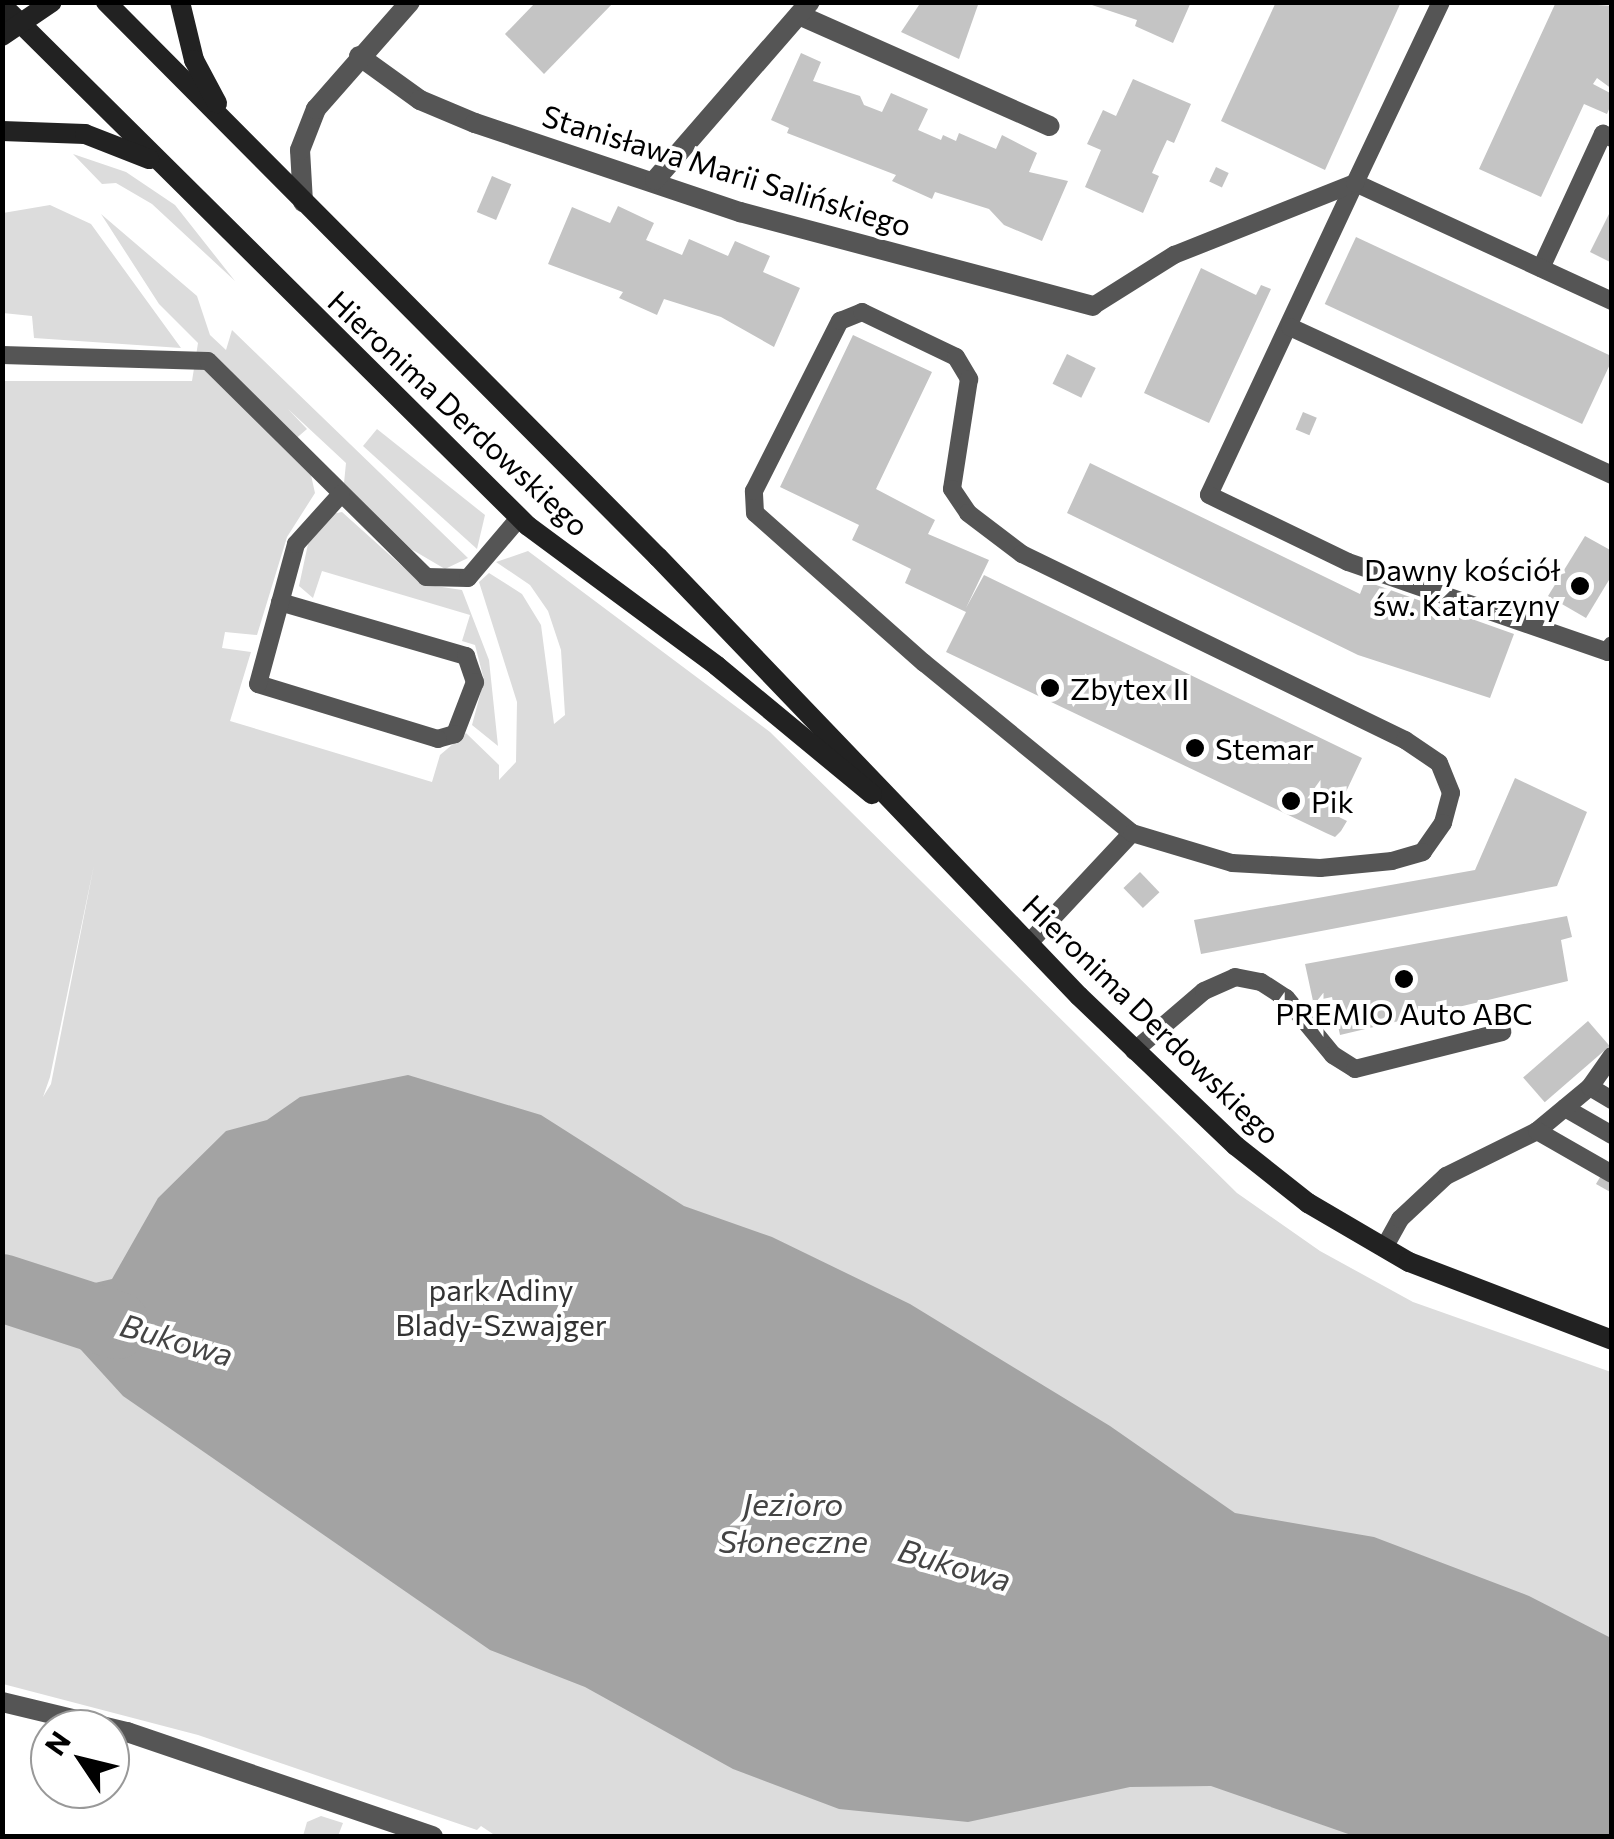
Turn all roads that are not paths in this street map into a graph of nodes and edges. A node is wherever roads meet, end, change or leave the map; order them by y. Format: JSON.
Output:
{"nodes":[{"id":1,"x":52,"y":2,"type":"edge"},
{"id":2,"x":106,"y":2,"type":"edge"},
{"id":3,"x":180,"y":2,"type":"edge"},
{"id":4,"x":410,"y":2,"type":"edge"},
{"id":5,"x":1441,"y":2,"type":"edge"},
{"id":6,"x":2,"y":5,"type":"edge"},
{"id":7,"x":805,"y":9,"type":"edge"},
{"id":8,"x":22,"y":24,"type":"junction"},
{"id":9,"x":2,"y":36,"type":"edge"},
{"id":10,"x":359,"y":56,"type":"junction"},
{"id":11,"x":1049,"y":126,"type":"dead end"},
{"id":12,"x":2,"y":130,"type":"edge"},
{"id":13,"x":240,"y":138,"type":"junction"},
{"id":14,"x":1612,"y":138,"type":"edge"},
{"id":15,"x":168,"y":171,"type":"junction"},
{"id":16,"x":656,"y":180,"type":"junction"},
{"id":17,"x":1356,"y":183,"type":"junction"},
{"id":18,"x":303,"y":202,"type":"junction"},
{"id":19,"x":1541,"y":268,"type":"junction"},
{"id":20,"x":1612,"y":300,"type":"edge"},
{"id":21,"x":1093,"y":306,"type":"joint"},
{"id":22,"x":1290,"y":327,"type":"junction"},
{"id":23,"x":2,"y":354,"type":"edge"},
{"id":24,"x":1612,"y":475,"type":"edge"},
{"id":25,"x":341,"y":494,"type":"junction"},
{"id":26,"x":519,"y":518,"type":"junction"},
{"id":27,"x":280,"y":602,"type":"junction"},
{"id":28,"x":1612,"y":645,"type":"edge"},
{"id":29,"x":1132,"y":833,"type":"junction"},
{"id":30,"x":976,"y":890,"type":"junction"},
{"id":31,"x":1028,"y":944,"type":"junction"},
{"id":32,"x":1502,"y":1032,"type":"dead end"},
{"id":33,"x":1134,"y":1050,"type":"junction"},
{"id":34,"x":1612,"y":1056,"type":"edge"},
{"id":35,"x":1590,"y":1087,"type":"junction"},
{"id":36,"x":1612,"y":1100,"type":"edge"},
{"id":37,"x":1565,"y":1108,"type":"junction"},
{"id":38,"x":1537,"y":1132,"type":"junction"},
{"id":39,"x":1612,"y":1136,"type":"edge"},
{"id":40,"x":1612,"y":1174,"type":"edge"},
{"id":41,"x":1384,"y":1248,"type":"junction"},
{"id":42,"x":1612,"y":1340,"type":"edge"},
{"id":43,"x":2,"y":1702,"type":"edge"},
{"id":44,"x":432,"y":1836,"type":"edge"}],
"edges":[{"from":1,"to":8,"type":"main road"},
{"from":2,"to":13,"type":"main road","name":"Hieronima Derdowskiego"},
{"from":3,"to":13,"type":"main road"},
{"from":4,"to":10,"type":"street"},
{"from":5,"to":17,"type":"lane"},
{"from":6,"to":8,"type":"main road","name":"Hieronima Derdowskiego"},
{"from":7,"to":11,"type":"street"},
{"from":7,"to":16,"type":"street"},
{"from":8,"to":9,"type":"main road"},
{"from":8,"to":15,"type":"main road","name":"Hieronima Derdowskiego"},
{"from":10,"to":16,"type":"street","name":"Stanisława Marii Salińskiego"},
{"from":10,"to":18,"type":"street"},
{"from":12,"to":15,"type":"main road"},
{"from":13,"to":18,"type":"main road","name":"Hieronima Derdowskiego"},
{"from":14,"to":19,"type":"lane"},
{"from":15,"to":26,"type":"main road","name":"Hieronima Derdowskiego"},
{"from":16,"to":21,"type":"street","name":"Stanisława Marii Salińskiego"},
{"from":17,"to":19,"type":"lane"},
{"from":17,"to":21,"type":"lane"},
{"from":17,"to":22,"type":"lane"},
{"from":18,"to":30,"type":"main road","name":"Hieronima Derdowskiego"},
{"from":19,"to":20,"type":"lane"},
{"from":22,"to":24,"type":"lane"},
{"from":22,"to":28,"type":"lane"},
{"from":23,"to":25,"type":"lane"},
{"from":25,"to":26,"type":"lane"},
{"from":25,"to":27,"type":"lane"},
{"from":26,"to":30,"type":"main road","name":"Hieronima Derdowskiego"},
{"from":27,"to":27,"type":"lane"},
{"from":29,"to":29,"type":"lane"},
{"from":29,"to":31,"type":"lane"},
{"from":30,"to":31,"type":"main road","name":"Hieronima Derdowskiego"},
{"from":31,"to":33,"type":"main road","name":"Hieronima Derdowskiego"},
{"from":32,"to":33,"type":"lane"},
{"from":33,"to":41,"type":"main road","name":"Hieronima Derdowskiego"},
{"from":34,"to":35,"type":"lane"},
{"from":35,"to":36,"type":"lane"},
{"from":35,"to":37,"type":"lane"},
{"from":37,"to":38,"type":"lane"},
{"from":37,"to":39,"type":"lane"},
{"from":38,"to":40,"type":"lane"},
{"from":38,"to":41,"type":"lane"},
{"from":41,"to":42,"type":"main road","name":"Hieronima Derdowskiego"},
{"from":43,"to":44,"type":"street"}]}
